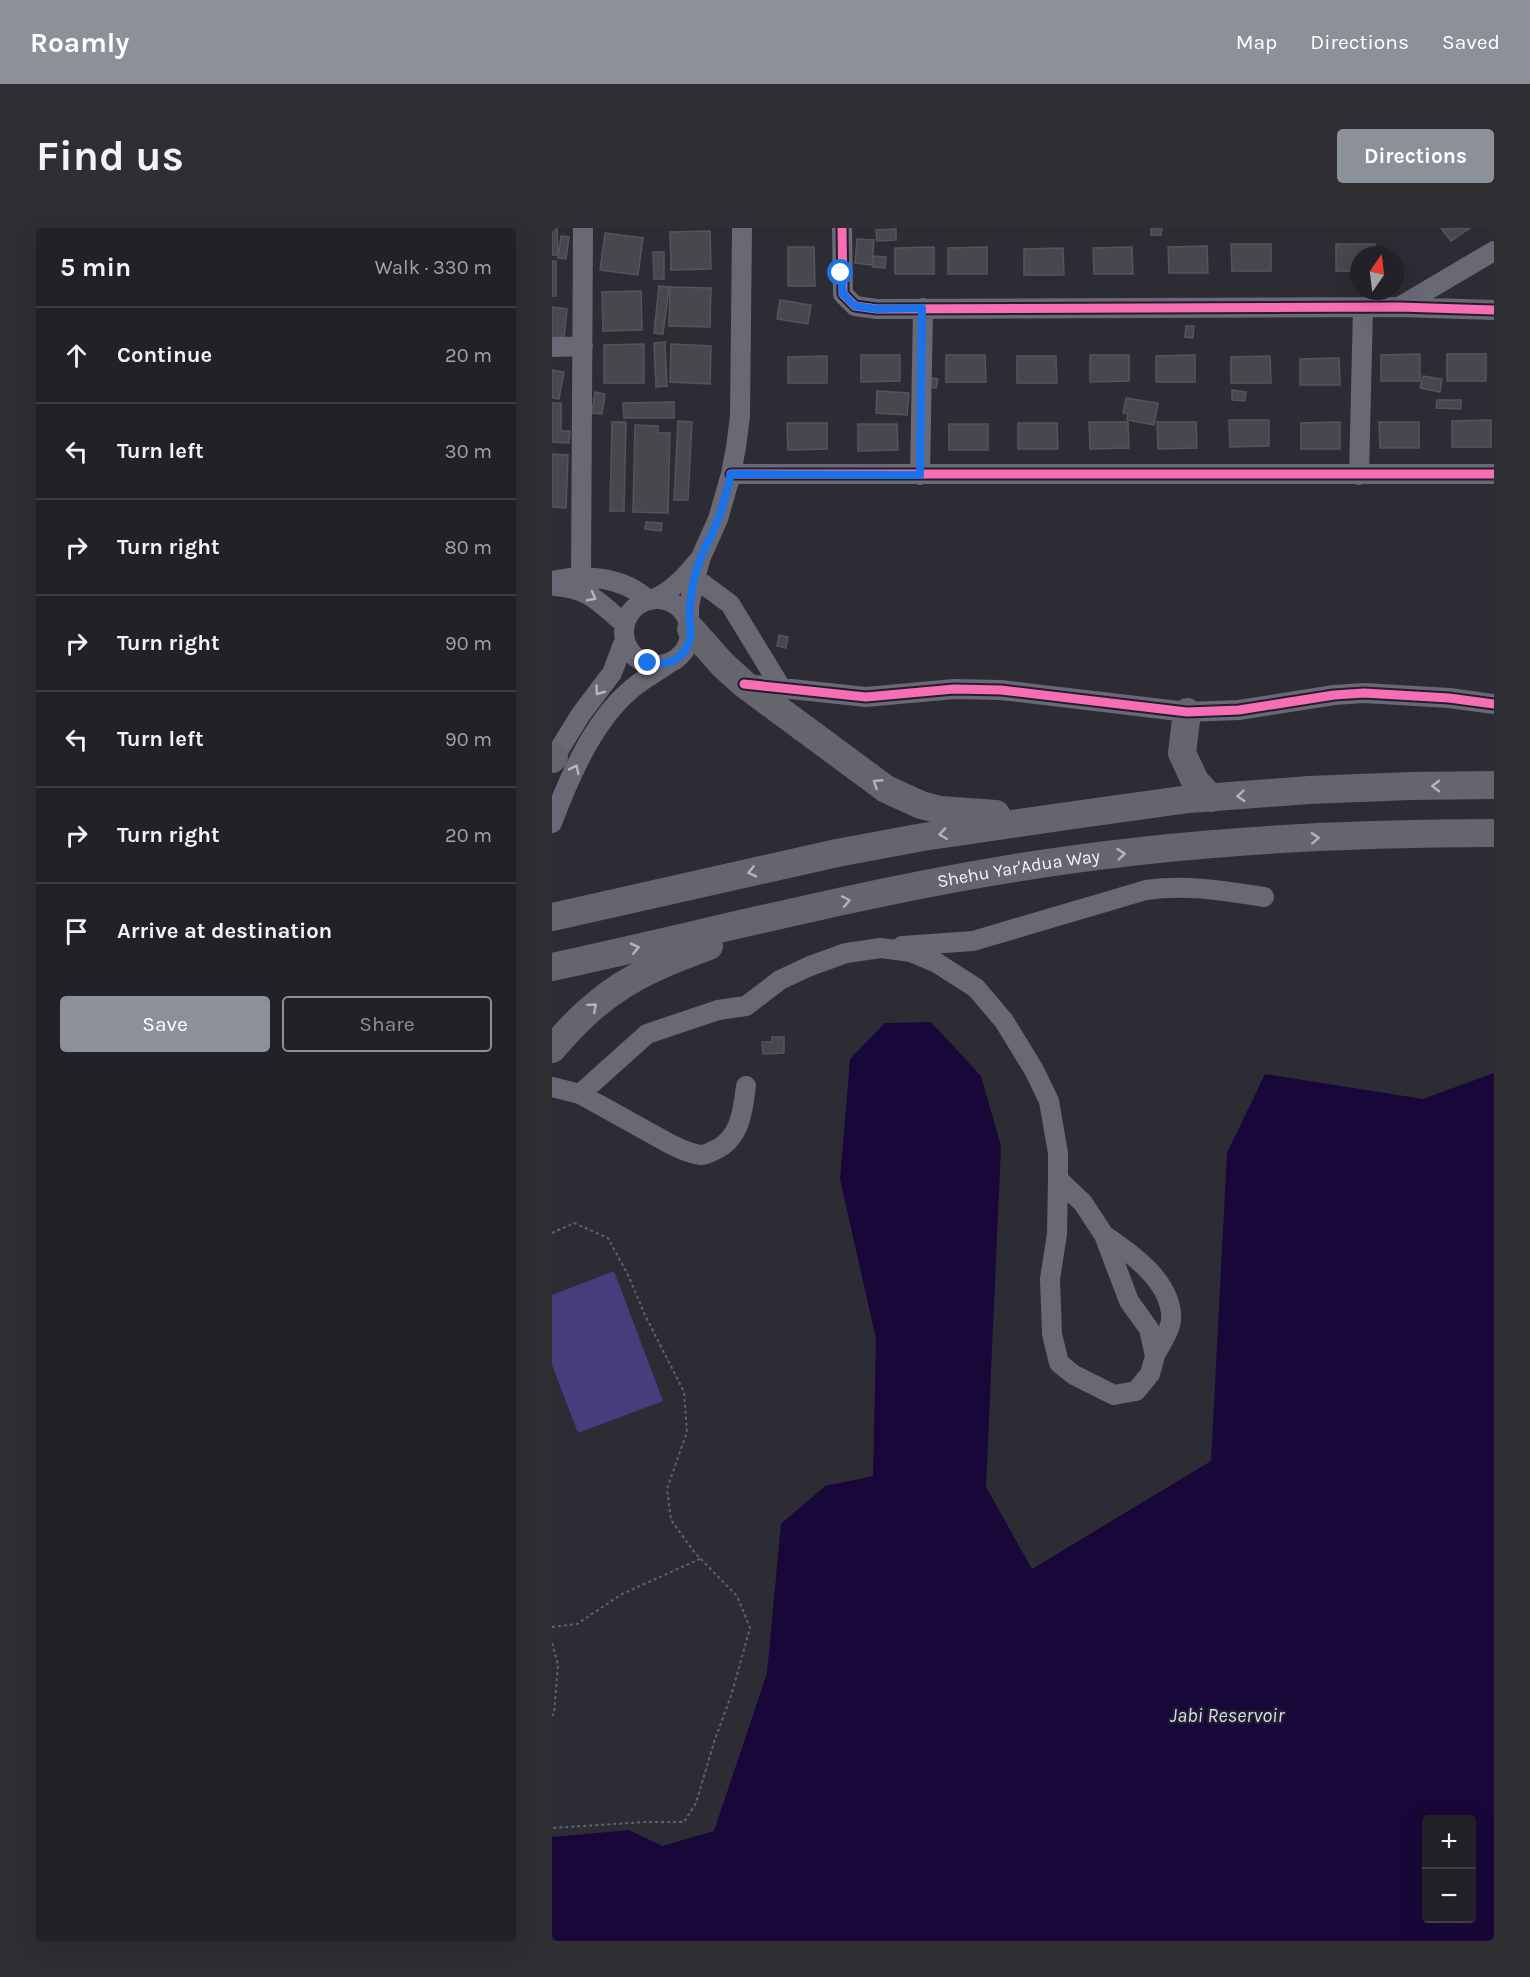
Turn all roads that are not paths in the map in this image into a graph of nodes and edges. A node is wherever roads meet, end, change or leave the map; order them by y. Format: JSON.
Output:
{"nodes":[{"id":1,"x":583,"y":228,"type":"edge"},
{"id":2,"x":742,"y":228,"type":"edge"},
{"id":3,"x":842,"y":228,"type":"edge"},
{"id":4,"x":1494,"y":251,"type":"edge"},
{"id":5,"x":1399,"y":307,"type":"junction"},
{"id":6,"x":922,"y":308,"type":"junction"},
{"id":7,"x":1363,"y":308,"type":"junction"},
{"id":8,"x":1494,"y":310,"type":"edge"},
{"id":9,"x":583,"y":346,"type":"junction"},
{"id":10,"x":552,"y":347,"type":"edge"},
{"id":11,"x":731,"y":474,"type":"junction"},
{"id":12,"x":1494,"y":474,"type":"edge"},
{"id":13,"x":920,"y":475,"type":"junction"},
{"id":14,"x":1359,"y":475,"type":"junction"},
{"id":15,"x":701,"y":557,"type":"junction"},
{"id":16,"x":581,"y":578,"type":"junction"},
{"id":17,"x":695,"y":578,"type":"junction"},
{"id":18,"x":552,"y":584,"type":"edge"},
{"id":19,"x":650,"y":600,"type":"junction"},
{"id":20,"x":690,"y":626,"type":"junction"},
{"id":21,"x":625,"y":632,"type":"junction"},
{"id":22,"x":669,"y":663,"type":"junction"},
{"id":23,"x":744,"y":684,"type":"junction"},
{"id":24,"x":780,"y":686,"type":"junction"},
{"id":25,"x":1494,"y":704,"type":"edge"},
{"id":26,"x":1187,"y":712,"type":"junction"},
{"id":27,"x":553,"y":759,"type":"edge"},
{"id":28,"x":1494,"y":786,"type":"edge"},
{"id":29,"x":1211,"y":798,"type":"junction"},
{"id":30,"x":1097,"y":812,"type":"junction"},
{"id":31,"x":552,"y":823,"type":"edge"},
{"id":32,"x":1494,"y":833,"type":"edge"},
{"id":33,"x":1264,"y":897,"type":"dead end"},
{"id":34,"x":808,"y":908,"type":"junction"},
{"id":35,"x":552,"y":917,"type":"edge"},
{"id":36,"x":881,"y":948,"type":"junction"},
{"id":37,"x":565,"y":964,"type":"edge"},
{"id":38,"x":552,"y":1049,"type":"edge"},
{"id":39,"x":746,"y":1086,"type":"dead end"},
{"id":40,"x":552,"y":1087,"type":"edge"},
{"id":41,"x":580,"y":1094,"type":"junction"},
{"id":42,"x":1058,"y":1179,"type":"junction"},
{"id":43,"x":1104,"y":1235,"type":"junction"},
{"id":44,"x":1155,"y":1355,"type":"junction"}],
"edges":[{"from":1,"to":9,"type":"street"},
{"from":2,"to":11,"type":"street"},
{"from":3,"to":6,"type":"street"},
{"from":4,"to":5,"type":"street"},
{"from":5,"to":7,"type":"street"},
{"from":5,"to":8,"type":"street"},
{"from":6,"to":7,"type":"street"},
{"from":6,"to":13,"type":"street"},
{"from":7,"to":14,"type":"street"},
{"from":9,"to":10,"type":"street"},
{"from":9,"to":16,"type":"street"},
{"from":11,"to":13,"type":"street"},
{"from":11,"to":15,"type":"street"},
{"from":12,"to":14,"type":"street"},
{"from":13,"to":14,"type":"street"},
{"from":15,"to":17,"type":"street"},
{"from":15,"to":19,"type":"street"},
{"from":16,"to":18,"type":"street"},
{"from":16,"to":19,"type":"street"},
{"from":17,"to":20,"type":"street"},
{"from":17,"to":24,"type":"street"},
{"from":18,"to":21,"type":"street","one_way":true},
{"from":19,"to":20,"type":"street"},
{"from":19,"to":21,"type":"street"},
{"from":20,"to":22,"type":"street"},
{"from":20,"to":23,"type":"highway"},
{"from":21,"to":22,"type":"street"},
{"from":21,"to":27,"type":"street","one_way":true},
{"from":31,"to":22,"type":"street","one_way":true},
{"from":23,"to":24,"type":"street"},
{"from":30,"to":23,"type":"highway","one_way":true},
{"from":24,"to":26,"type":"street"},
{"from":25,"to":26,"type":"street"},
{"from":26,"to":29,"type":"highway"},
{"from":28,"to":29,"type":"highway","one_way":true},
{"from":29,"to":30,"type":"highway"},
{"from":30,"to":35,"type":"highway","one_way":true},
{"from":34,"to":32,"type":"highway","name":"Shehu Yar'Adua Way","one_way":true},
{"from":33,"to":36,"type":"street"},
{"from":37,"to":34,"type":"highway","name":"Shehu Yar'Adua Way","one_way":true},
{"from":38,"to":34,"type":"highway","one_way":true},
{"from":36,"to":41,"type":"street"},
{"from":36,"to":42,"type":"street"},
{"from":39,"to":41,"type":"street"},
{"from":40,"to":41,"type":"street"},
{"from":42,"to":43,"type":"street"},
{"from":42,"to":44,"type":"street"},
{"from":43,"to":44,"type":"street"},
{"from":43,"to":44,"type":"street"}]}
